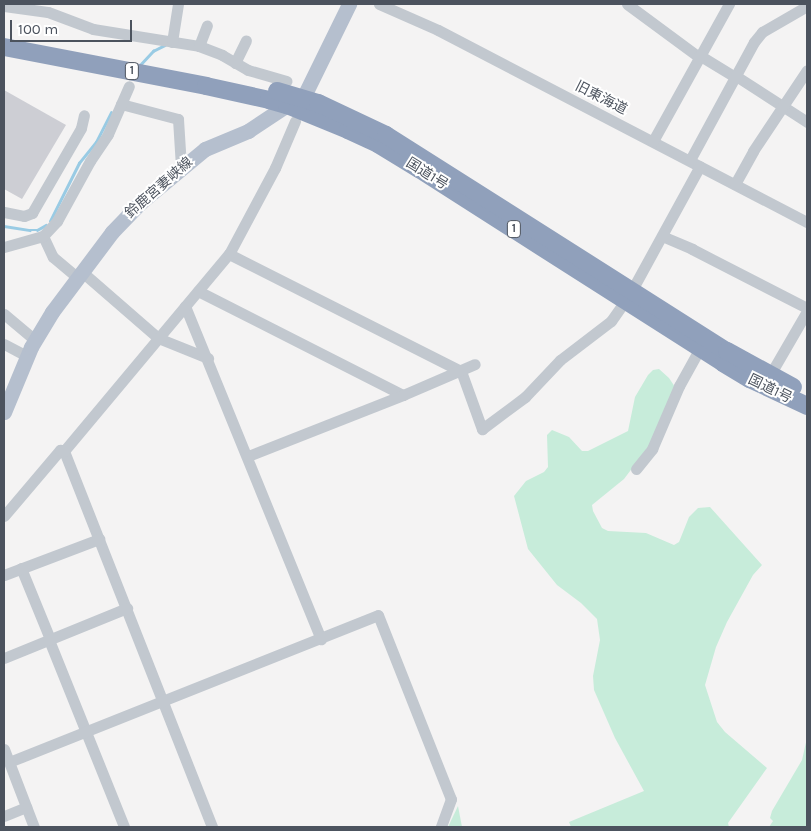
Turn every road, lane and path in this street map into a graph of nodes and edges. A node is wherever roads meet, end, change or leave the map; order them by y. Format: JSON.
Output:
{"nodes":[{"id":1,"x":178,"y":4,"type":"edge"},
{"id":2,"x":349,"y":4,"type":"edge"},
{"id":3,"x":379,"y":4,"type":"edge"},
{"id":4,"x":627,"y":4,"type":"edge"},
{"id":5,"x":729,"y":4,"type":"edge"},
{"id":6,"x":4,"y":6,"type":"edge"},
{"id":7,"x":805,"y":10,"type":"edge"},
{"id":8,"x":207,"y":25,"type":"dead end"},
{"id":9,"x":4,"y":36,"type":"edge"},
{"id":10,"x":246,"y":40,"type":"dead end"},
{"id":11,"x":172,"y":42,"type":"junction"},
{"id":12,"x":199,"y":46,"type":"junction"},
{"id":13,"x":4,"y":47,"type":"edge"},
{"id":14,"x":60,"y":52,"type":"junction"},
{"id":15,"x":699,"y":56,"type":"junction"},
{"id":16,"x":235,"y":63,"type":"junction"},
{"id":17,"x":807,"y":70,"type":"edge"},
{"id":18,"x":735,"y":76,"type":"junction"},
{"id":19,"x":286,"y":82,"type":"dead end"},
{"id":20,"x":129,"y":86,"type":"dead end"},
{"id":21,"x":295,"y":101,"type":"junction"},
{"id":22,"x":121,"y":104,"type":"junction"},
{"id":23,"x":783,"y":106,"type":"junction"},
{"id":24,"x":84,"y":115,"type":"dead end"},
{"id":25,"x":295,"y":121,"type":"dead end"},
{"id":26,"x":807,"y":122,"type":"edge"},
{"id":27,"x":654,"y":141,"type":"junction"},
{"id":28,"x":695,"y":163,"type":"junction"},
{"id":29,"x":181,"y":168,"type":"junction"},
{"id":30,"x":735,"y":184,"type":"junction"},
{"id":31,"x":4,"y":212,"type":"edge"},
{"id":32,"x":807,"y":222,"type":"edge"},
{"id":33,"x":42,"y":236,"type":"junction"},
{"id":34,"x":662,"y":236,"type":"junction"},
{"id":35,"x":4,"y":247,"type":"edge"},
{"id":36,"x":229,"y":254,"type":"junction"},
{"id":37,"x":79,"y":274,"type":"junction"},
{"id":38,"x":198,"y":291,"type":"junction"},
{"id":39,"x":627,"y":298,"type":"junction"},
{"id":40,"x":186,"y":306,"type":"junction"},
{"id":41,"x":807,"y":309,"type":"edge"},
{"id":42,"x":4,"y":314,"type":"edge"},
{"id":43,"x":158,"y":338,"type":"junction"},
{"id":44,"x":35,"y":340,"type":"junction"},
{"id":45,"x":4,"y":344,"type":"edge"},
{"id":46,"x":698,"y":353,"type":"junction"},
{"id":47,"x":28,"y":356,"type":"junction"},
{"id":48,"x":208,"y":358,"type":"junction"},
{"id":49,"x":475,"y":364,"type":"dead end"},
{"id":50,"x":774,"y":368,"type":"dead end"},
{"id":51,"x":461,"y":372,"type":"junction"},
{"id":52,"x":738,"y":372,"type":"junction"},
{"id":53,"x":807,"y":393,"type":"edge"},
{"id":54,"x":403,"y":395,"type":"junction"},
{"id":55,"x":807,"y":406,"type":"edge"},
{"id":56,"x":4,"y":412,"type":"edge"},
{"id":57,"x":64,"y":451,"type":"junction"},
{"id":58,"x":248,"y":456,"type":"junction"},
{"id":59,"x":636,"y":469,"type":"dead end"},
{"id":60,"x":4,"y":516,"type":"edge"},
{"id":61,"x":99,"y":539,"type":"junction"},
{"id":62,"x":21,"y":568,"type":"junction"},
{"id":63,"x":4,"y":575,"type":"edge"},
{"id":64,"x":126,"y":608,"type":"junction"},
{"id":65,"x":321,"y":639,"type":"junction"},
{"id":66,"x":50,"y":640,"type":"junction"},
{"id":67,"x":4,"y":658,"type":"edge"},
{"id":68,"x":163,"y":701,"type":"junction"},
{"id":69,"x":86,"y":731,"type":"junction"},
{"id":70,"x":4,"y":749,"type":"edge"},
{"id":71,"x":9,"y":762,"type":"junction"},
{"id":72,"x":26,"y":807,"type":"junction"},
{"id":73,"x":4,"y":816,"type":"edge"},
{"id":74,"x":34,"y":827,"type":"edge"},
{"id":75,"x":124,"y":827,"type":"edge"},
{"id":76,"x":212,"y":827,"type":"edge"},
{"id":77,"x":441,"y":827,"type":"edge"}],
"edges":[{"from":1,"to":11,"type":"street"},
{"from":2,"to":21,"type":"main road"},
{"from":3,"to":27,"type":"street","name":"旧東海道"},
{"from":4,"to":15,"type":"street"},
{"from":5,"to":15,"type":"street"},
{"from":6,"to":11,"type":"street"},
{"from":7,"to":18,"type":"street"},
{"from":8,"to":12,"type":"street"},
{"from":9,"to":14,"type":"highway","name":"国道1号","number":"1"},
{"from":10,"to":16,"type":"street"},
{"from":11,"to":12,"type":"street"},
{"from":12,"to":16,"type":"street"},
{"from":13,"to":14,"type":"highway","name":"国道1号","number":"1"},
{"from":14,"to":21,"type":"highway","name":"国道1号","number":"1"},
{"from":15,"to":18,"type":"street"},
{"from":15,"to":27,"type":"street"},
{"from":16,"to":19,"type":"street"},
{"from":17,"to":23,"type":"street"},
{"from":18,"to":23,"type":"street"},
{"from":18,"to":28,"type":"street"},
{"from":20,"to":22,"type":"street"},
{"from":21,"to":29,"type":"main road","name":"鈴鹿宮妻峡線"},
{"from":21,"to":39,"type":"highway","name":"国道1号","number":"1"},
{"from":22,"to":29,"type":"street"},
{"from":22,"to":33,"type":"street"},
{"from":23,"to":26,"type":"street"},
{"from":23,"to":30,"type":"street"},
{"from":24,"to":31,"type":"street"},
{"from":25,"to":36,"type":"street"},
{"from":27,"to":28,"type":"street","name":"旧東海道"},
{"from":28,"to":30,"type":"street","name":"旧東海道"},
{"from":28,"to":34,"type":"street"},
{"from":29,"to":37,"type":"main road","name":"鈴鹿宮妻峡線"},
{"from":30,"to":32,"type":"street","name":"旧東海道"},
{"from":33,"to":35,"type":"street"},
{"from":33,"to":37,"type":"street"},
{"from":34,"to":39,"type":"street"},
{"from":34,"to":41,"type":"street"},
{"from":36,"to":38,"type":"street"},
{"from":36,"to":51,"type":"street"},
{"from":37,"to":43,"type":"street"},
{"from":37,"to":44,"type":"main road","name":"鈴鹿宮妻峡線"},
{"from":38,"to":40,"type":"street"},
{"from":38,"to":54,"type":"street"},
{"from":39,"to":46,"type":"street"},
{"from":39,"to":51,"type":"street"},
{"from":39,"to":52,"type":"highway","name":"国道1号","number":"1"},
{"from":39,"to":53,"type":"highway","name":"国道1号","number":"1"},
{"from":40,"to":43,"type":"street"},
{"from":40,"to":48,"type":"street"},
{"from":41,"to":50,"type":"street"},
{"from":42,"to":44,"type":"street"},
{"from":43,"to":48,"type":"street"},
{"from":43,"to":57,"type":"street"},
{"from":44,"to":47,"type":"main road","name":"鈴鹿宮妻峡線"},
{"from":45,"to":47,"type":"street"},
{"from":46,"to":52,"type":"street"},
{"from":46,"to":59,"type":"street"},
{"from":47,"to":56,"type":"main road","name":"鈴鹿宮妻峡線"},
{"from":48,"to":58,"type":"street"},
{"from":49,"to":51,"type":"street"},
{"from":51,"to":54,"type":"street"},
{"from":52,"to":55,"type":"highway","name":"国道1号","number":"1"},
{"from":54,"to":58,"type":"street"},
{"from":57,"to":60,"type":"street"},
{"from":57,"to":61,"type":"street"},
{"from":58,"to":65,"type":"street"},
{"from":61,"to":62,"type":"street"},
{"from":61,"to":64,"type":"street"},
{"from":62,"to":63,"type":"street"},
{"from":62,"to":66,"type":"street"},
{"from":64,"to":66,"type":"street"},
{"from":64,"to":68,"type":"street"},
{"from":65,"to":68,"type":"street"},
{"from":65,"to":77,"type":"street"},
{"from":66,"to":67,"type":"street"},
{"from":66,"to":69,"type":"street"},
{"from":68,"to":69,"type":"street"},
{"from":68,"to":76,"type":"street"},
{"from":69,"to":71,"type":"street"},
{"from":69,"to":75,"type":"street"},
{"from":70,"to":71,"type":"street"},
{"from":71,"to":72,"type":"street"},
{"from":72,"to":73,"type":"street"},
{"from":72,"to":74,"type":"street"}]}
